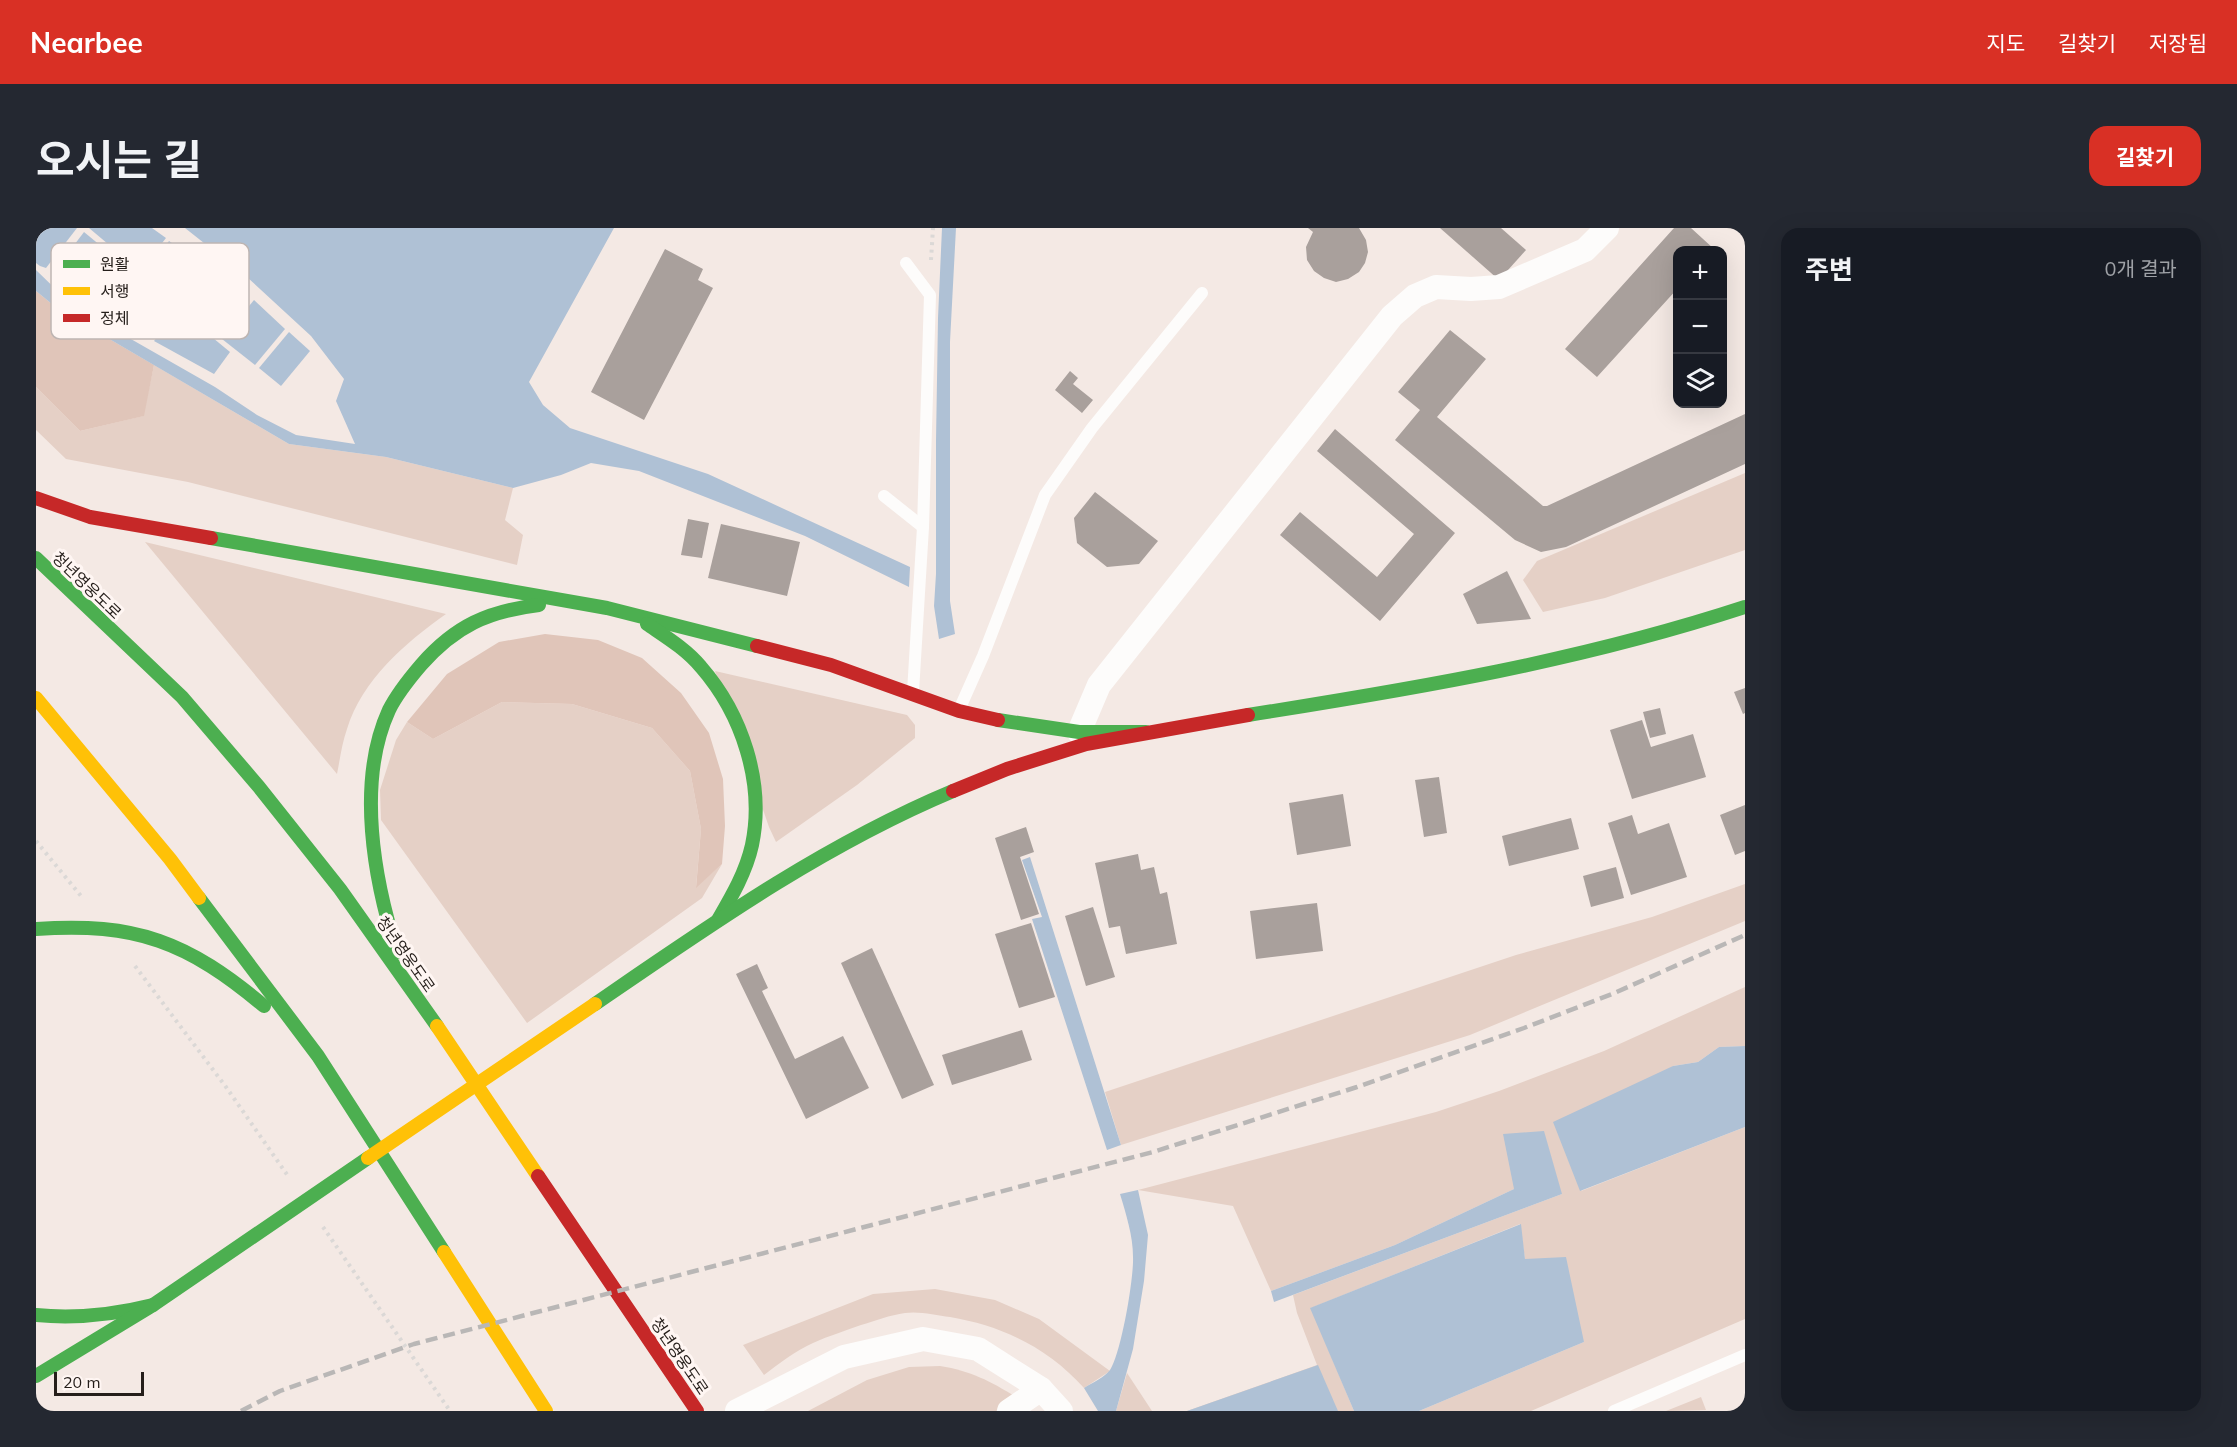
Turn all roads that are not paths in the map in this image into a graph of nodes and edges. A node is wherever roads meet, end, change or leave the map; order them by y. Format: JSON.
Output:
{"nodes":[{"id":1,"x":1607,"y":228,"type":"edge"},
{"id":2,"x":906,"y":264,"type":"dead end"},
{"id":3,"x":1202,"y":293,"type":"dead end"},
{"id":4,"x":884,"y":496,"type":"dead end"},
{"id":5,"x":36,"y":498,"type":"edge"},
{"id":6,"x":923,"y":527,"type":"junction"},
{"id":7,"x":36,"y":558,"type":"edge"},
{"id":8,"x":1745,"y":607,"type":"edge"},
{"id":9,"x":607,"y":608,"type":"junction"},
{"id":10,"x":913,"y":695,"type":"junction"},
{"id":11,"x":36,"y":698,"type":"edge"},
{"id":12,"x":959,"y":711,"type":"junction"},
{"id":13,"x":1079,"y":732,"type":"junction"},
{"id":14,"x":1146,"y":732,"type":"junction"},
{"id":15,"x":718,"y":920,"type":"junction"},
{"id":16,"x":36,"y":929,"type":"edge"},
{"id":17,"x":407,"y":982,"type":"junction"},
{"id":18,"x":318,"y":1056,"type":"junction"},
{"id":19,"x":153,"y":1305,"type":"junction"},
{"id":20,"x":36,"y":1315,"type":"edge"},
{"id":21,"x":1745,"y":1355,"type":"edge"},
{"id":22,"x":36,"y":1377,"type":"edge"},
{"id":23,"x":1041,"y":1389,"type":"junction"},
{"id":24,"x":546,"y":1411,"type":"edge"},
{"id":25,"x":698,"y":1411,"type":"edge"},
{"id":26,"x":737,"y":1411,"type":"edge"},
{"id":27,"x":1009,"y":1411,"type":"edge"},
{"id":28,"x":1061,"y":1411,"type":"edge"},
{"id":29,"x":1614,"y":1411,"type":"edge"}],
"edges":[{"from":1,"to":13,"type":"street"},
{"from":2,"to":6,"type":"lane"},
{"from":3,"to":12,"type":"lane"},
{"from":4,"to":6,"type":"lane"},
{"from":5,"to":9,"type":"main road"},
{"from":6,"to":10,"type":"lane"},
{"from":7,"to":17,"type":"main road","name":"청년영웅도로"},
{"from":8,"to":14,"type":"main road"},
{"from":9,"to":10,"type":"main road"},
{"from":9,"to":15,"type":"main road"},
{"from":9,"to":17,"type":"main road"},
{"from":10,"to":12,"type":"main road"},
{"from":11,"to":18,"type":"main road"},
{"from":12,"to":13,"type":"main road"},
{"from":13,"to":14,"type":"main road"},
{"from":14,"to":15,"type":"main road"},
{"from":15,"to":19,"type":"main road"},
{"from":16,"to":18,"type":"main road"},
{"from":17,"to":25,"type":"main road","name":"청년영웅도로"},
{"from":18,"to":24,"type":"main road"},
{"from":19,"to":20,"type":"main road"},
{"from":19,"to":22,"type":"main road"},
{"from":21,"to":29,"type":"lane"},
{"from":23,"to":26,"type":"street"},
{"from":23,"to":27,"type":"street"},
{"from":23,"to":28,"type":"street"}]}
